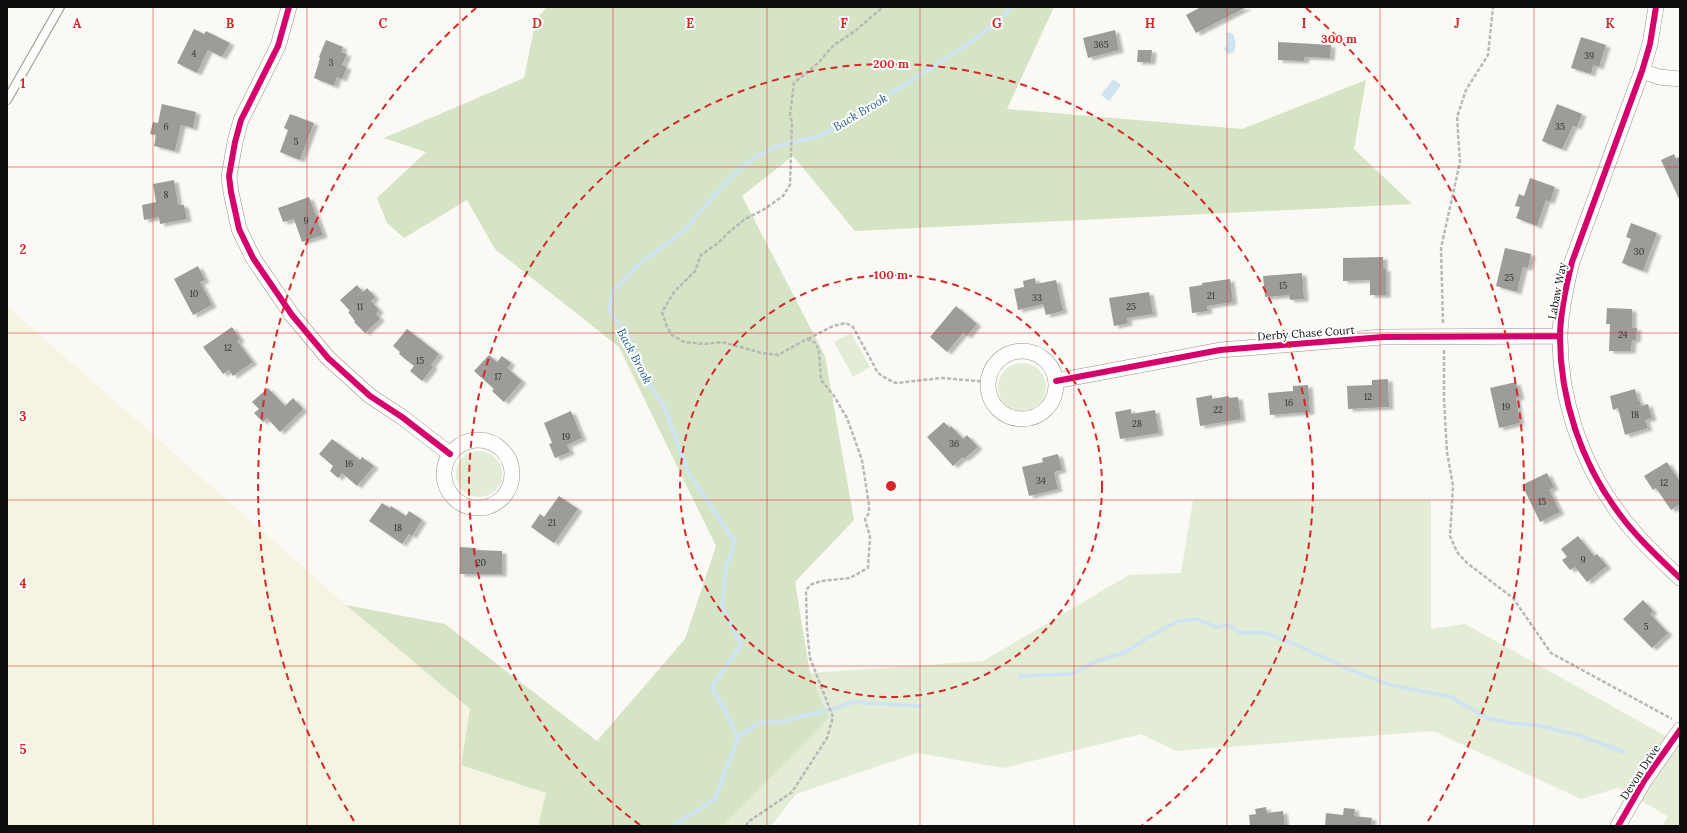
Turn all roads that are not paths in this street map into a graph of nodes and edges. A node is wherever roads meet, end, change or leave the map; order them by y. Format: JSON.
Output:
{"nodes":[{"id":1,"x":60,"y":7,"type":"edge"},
{"id":2,"x":289,"y":7,"type":"edge"},
{"id":3,"x":1656,"y":7,"type":"edge"},
{"id":4,"x":1642,"y":71,"type":"junction"},
{"id":5,"x":1680,"y":79,"type":"edge"},
{"id":6,"x":7,"y":100,"type":"edge"},
{"id":7,"x":1560,"y":336,"type":"junction"},
{"id":8,"x":1056,"y":381,"type":"junction"},
{"id":9,"x":450,"y":454,"type":"junction"},
{"id":10,"x":1680,"y":578,"type":"edge"},
{"id":11,"x":1677,"y":725,"type":"edge"},
{"id":12,"x":1618,"y":826,"type":"edge"}],
"edges":[{"from":1,"to":6,"type":"lane"},
{"from":2,"to":9,"type":"street"},
{"from":3,"to":4,"type":"street","name":"Labaw Way"},
{"from":4,"to":5,"type":"street"},
{"from":4,"to":7,"type":"street","name":"Labaw Way"},
{"from":7,"to":8,"type":"street","name":"Derby Chase Court"},
{"from":7,"to":10,"type":"street","name":"Labaw Way"},
{"from":8,"to":8,"type":"street"},
{"from":9,"to":9,"type":"street"},
{"from":11,"to":12,"type":"street","name":"Devon Drive"}]}
